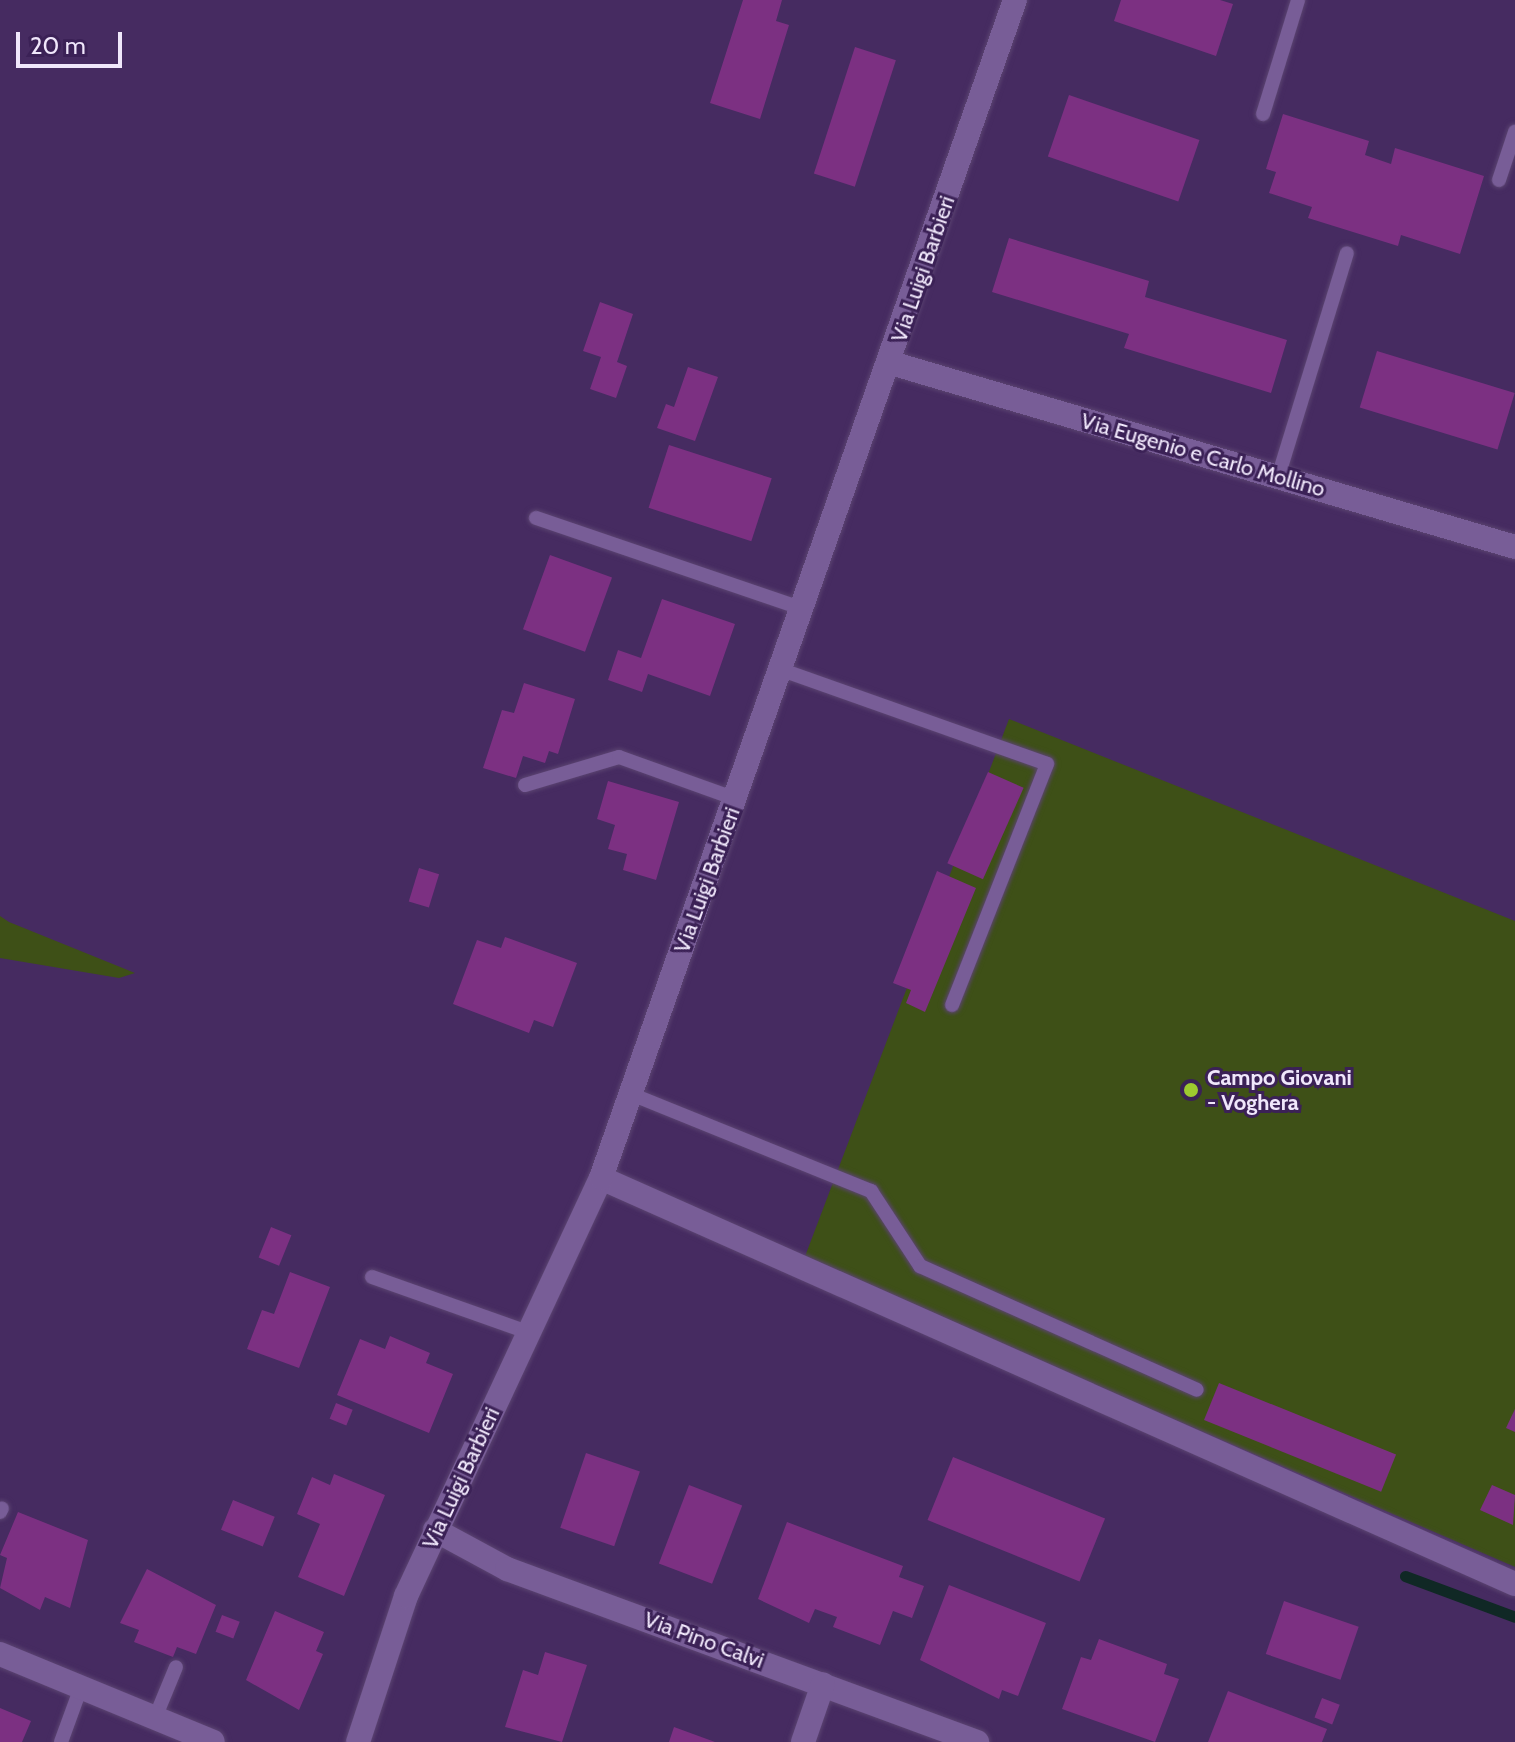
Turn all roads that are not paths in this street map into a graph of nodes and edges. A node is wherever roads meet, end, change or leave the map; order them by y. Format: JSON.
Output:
{"nodes":[{"id":1,"x":1015,"y":0,"type":"edge"},
{"id":2,"x":1298,"y":0,"type":"edge"},
{"id":3,"x":1263,"y":114,"type":"dead end"},
{"id":4,"x":1515,"y":132,"type":"edge"},
{"id":5,"x":1499,"y":180,"type":"dead end"},
{"id":6,"x":1347,"y":253,"type":"dead end"},
{"id":7,"x":891,"y":363,"type":"junction"},
{"id":8,"x":1278,"y":477,"type":"junction"},
{"id":9,"x":536,"y":518,"type":"dead end"},
{"id":10,"x":1515,"y":547,"type":"edge"},
{"id":11,"x":804,"y":609,"type":"junction"},
{"id":12,"x":782,"y":670,"type":"junction"},
{"id":13,"x":525,"y":785,"type":"dead end"},
{"id":14,"x":736,"y":799,"type":"junction"},
{"id":15,"x":952,"y":1005,"type":"dead end"},
{"id":16,"x":631,"y":1094,"type":"junction"},
{"id":17,"x":601,"y":1178,"type":"junction"},
{"id":18,"x":372,"y":1277,"type":"dead end"},
{"id":19,"x":530,"y":1333,"type":"junction"},
{"id":20,"x":1197,"y":1390,"type":"dead end"},
{"id":21,"x":435,"y":1530,"type":"junction"},
{"id":22,"x":1515,"y":1584,"type":"edge"},
{"id":23,"x":0,"y":1654,"type":"edge"},
{"id":24,"x":176,"y":1667,"type":"dead end"},
{"id":25,"x":823,"y":1684,"type":"junction"},
{"id":26,"x":81,"y":1687,"type":"junction"},
{"id":27,"x":155,"y":1718,"type":"junction"},
{"id":28,"x":61,"y":1742,"type":"edge"},
{"id":29,"x":213,"y":1742,"type":"edge"},
{"id":30,"x":358,"y":1742,"type":"edge"},
{"id":31,"x":803,"y":1742,"type":"edge"},
{"id":32,"x":977,"y":1742,"type":"edge"}],
"edges":[{"from":1,"to":7,"type":"street","name":"Via Luigi Barbieri"},
{"from":2,"to":3,"type":"lane"},
{"from":4,"to":5,"type":"lane"},
{"from":6,"to":8,"type":"lane"},
{"from":7,"to":8,"type":"street","name":"Via Eugenio e Carlo Mollino"},
{"from":7,"to":11,"type":"street","name":"Via Luigi Barbieri"},
{"from":8,"to":10,"type":"street","name":"Via Eugenio e Carlo Mollino"},
{"from":9,"to":11,"type":"lane"},
{"from":11,"to":12,"type":"street","name":"Via Luigi Barbieri"},
{"from":12,"to":14,"type":"street","name":"Via Luigi Barbieri"},
{"from":12,"to":15,"type":"lane"},
{"from":13,"to":14,"type":"lane"},
{"from":14,"to":16,"type":"street","name":"Via Luigi Barbieri"},
{"from":16,"to":17,"type":"street","name":"Via Luigi Barbieri"},
{"from":16,"to":20,"type":"lane"},
{"from":17,"to":19,"type":"street","name":"Via Luigi Barbieri"},
{"from":17,"to":22,"type":"street"},
{"from":18,"to":19,"type":"lane"},
{"from":19,"to":21,"type":"street","name":"Via Luigi Barbieri"},
{"from":21,"to":25,"type":"street","name":"Via Pino Calvi"},
{"from":21,"to":30,"type":"street","name":"Via Luigi Barbieri"},
{"from":23,"to":26,"type":"street"},
{"from":24,"to":27,"type":"lane"},
{"from":25,"to":31,"type":"street"},
{"from":25,"to":32,"type":"street","name":"Via Pino Calvi"},
{"from":26,"to":27,"type":"street"},
{"from":26,"to":28,"type":"lane"},
{"from":27,"to":29,"type":"street"}]}
